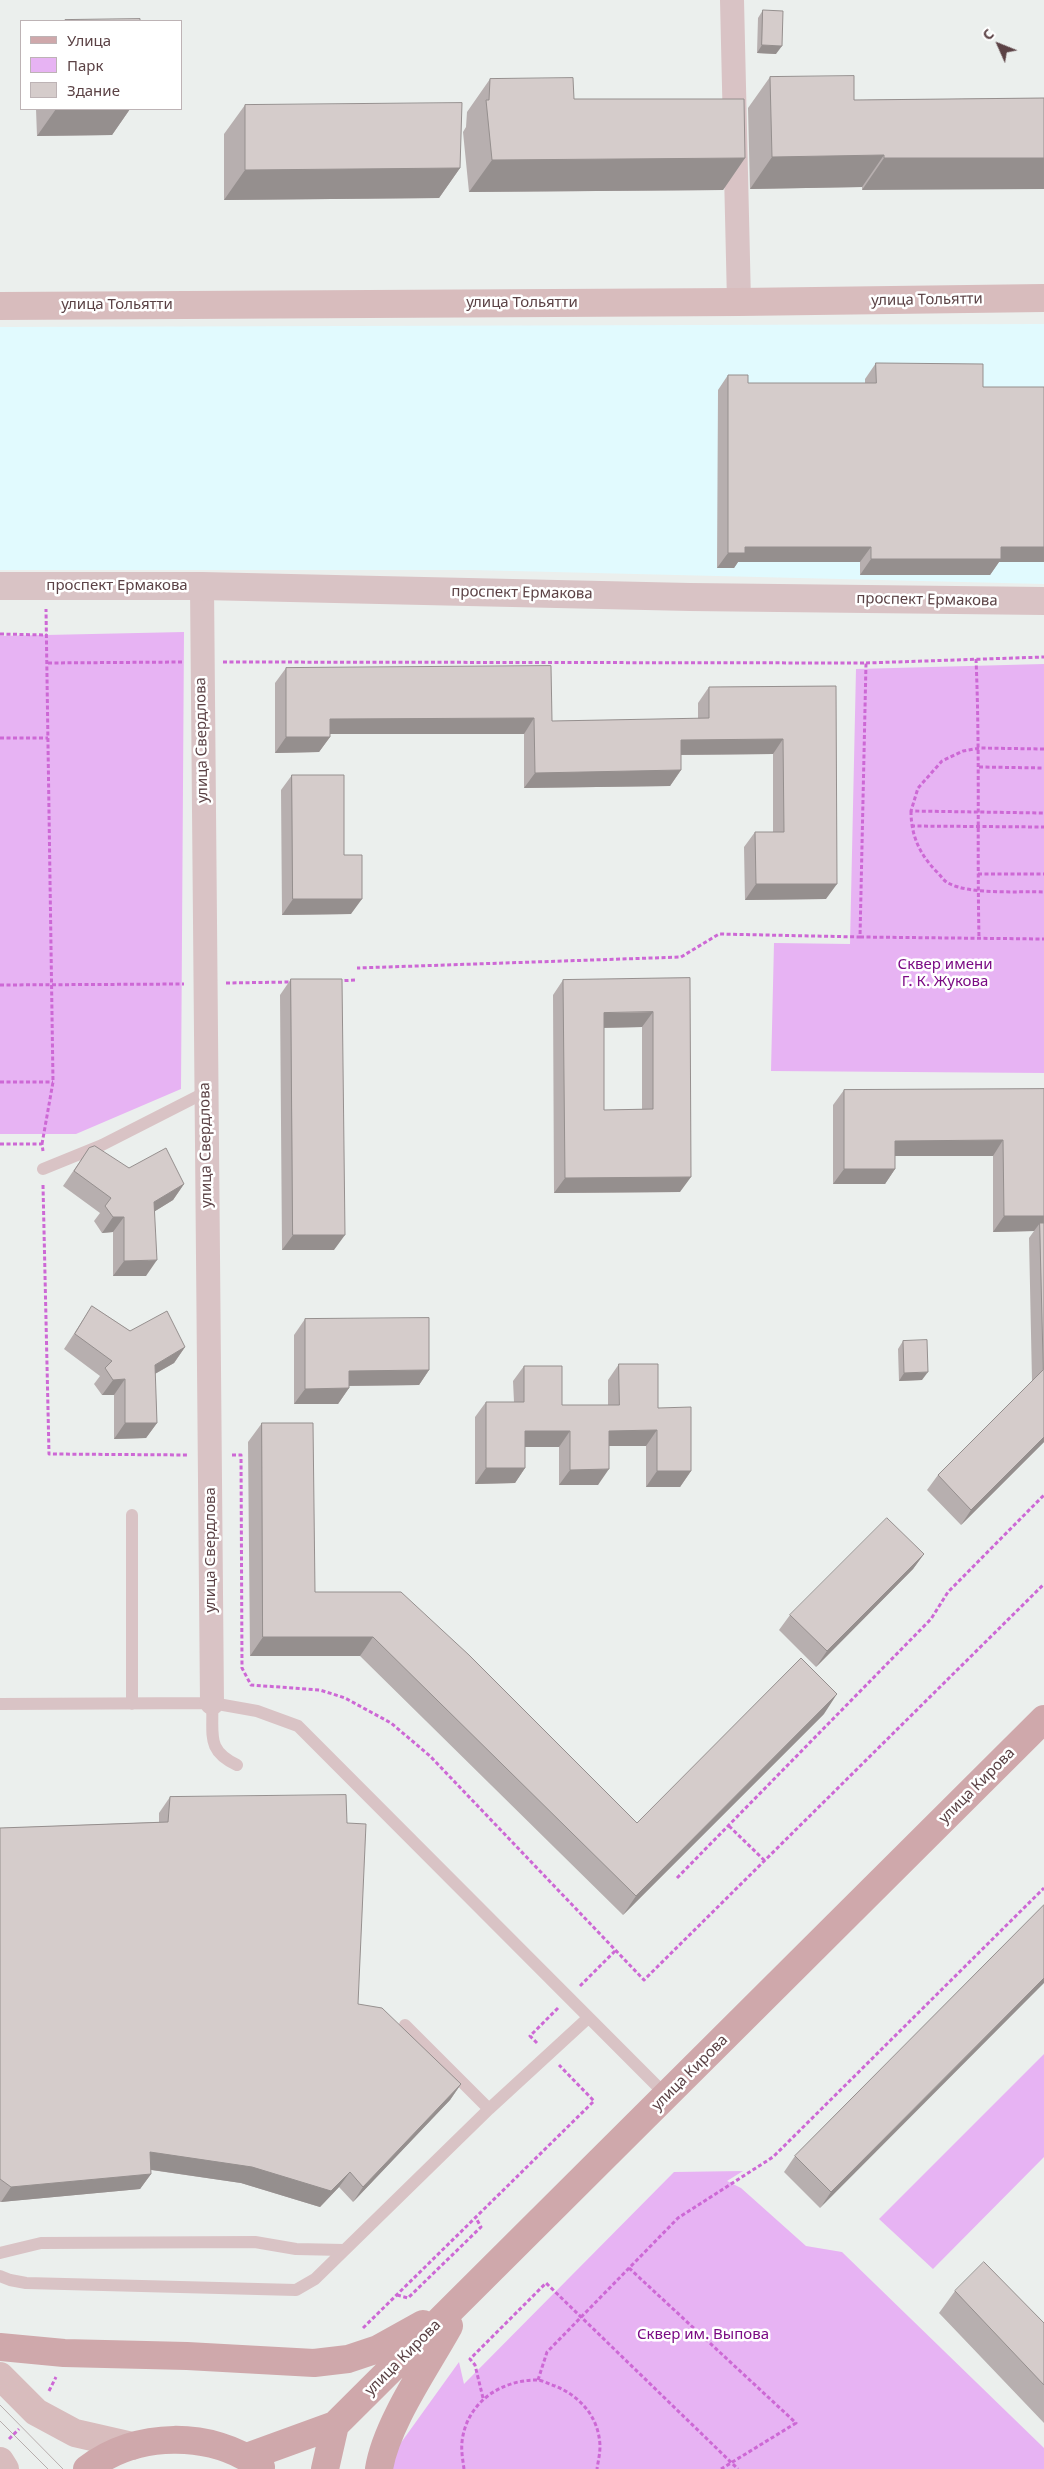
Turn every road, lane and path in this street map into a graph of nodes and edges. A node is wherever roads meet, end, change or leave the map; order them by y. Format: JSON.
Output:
{"nodes":[{"id":1,"x":732,"y":0,"type":"edge"},
{"id":2,"x":1044,"y":298,"type":"edge"},
{"id":3,"x":739,"y":302,"type":"junction"},
{"id":4,"x":0,"y":306,"type":"edge"},
{"id":5,"x":0,"y":586,"type":"edge"},
{"id":6,"x":45,"y":586,"type":"junction"},
{"id":7,"x":202,"y":586,"type":"junction"},
{"id":8,"x":1044,"y":601,"type":"edge"},
{"id":9,"x":0,"y":634,"type":"edge"},
{"id":10,"x":47,"y":635,"type":"junction"},
{"id":11,"x":1044,"y":657,"type":"edge"},
{"id":12,"x":976,"y":659,"type":"junction"},
{"id":13,"x":201,"y":662,"type":"junction"},
{"id":14,"x":48,"y":663,"type":"junction"},
{"id":15,"x":866,"y":663,"type":"junction"},
{"id":16,"x":0,"y":738,"type":"edge"},
{"id":17,"x":48,"y":738,"type":"junction"},
{"id":18,"x":980,"y":748,"type":"junction"},
{"id":19,"x":1044,"y":749,"type":"edge"},
{"id":20,"x":979,"y":767,"type":"junction"},
{"id":21,"x":1044,"y":768,"type":"edge"},
{"id":22,"x":912,"y":811,"type":"junction"},
{"id":23,"x":978,"y":812,"type":"junction"},
{"id":24,"x":1044,"y":813,"type":"edge"},
{"id":25,"x":911,"y":826,"type":"junction"},
{"id":26,"x":978,"y":826,"type":"junction"},
{"id":27,"x":1044,"y":827,"type":"edge"},
{"id":28,"x":978,"y":874,"type":"junction"},
{"id":29,"x":1044,"y":874,"type":"edge"},
{"id":30,"x":978,"y":890,"type":"junction"},
{"id":31,"x":1044,"y":892,"type":"edge"},
{"id":32,"x":860,"y":937,"type":"junction"},
{"id":33,"x":979,"y":938,"type":"junction"},
{"id":34,"x":1044,"y":939,"type":"edge"},
{"id":35,"x":357,"y":968,"type":"dead end"},
{"id":36,"x":355,"y":980,"type":"dead end"},
{"id":37,"x":336,"y":981,"type":"edge"},
{"id":38,"x":298,"y":982,"type":"edge"},
{"id":39,"x":204,"y":984,"type":"junction"},
{"id":40,"x":0,"y":985,"type":"edge"},
{"id":41,"x":52,"y":986,"type":"junction"},
{"id":42,"x":0,"y":1082,"type":"edge"},
{"id":43,"x":53,"y":1082,"type":"junction"},
{"id":44,"x":206,"y":1092,"type":"junction"},
{"id":45,"x":0,"y":1144,"type":"edge"},
{"id":46,"x":42,"y":1144,"type":"junction"},
{"id":47,"x":43,"y":1168,"type":"junction"},
{"id":48,"x":210,"y":1455,"type":"junction"},
{"id":49,"x":1044,"y":1495,"type":"edge"},
{"id":50,"x":132,"y":1515,"type":"dead end"},
{"id":51,"x":1044,"y":1584,"type":"edge"},
{"id":52,"x":212,"y":1703,"type":"junction"},
{"id":53,"x":0,"y":1704,"type":"edge"},
{"id":54,"x":132,"y":1704,"type":"junction"},
{"id":55,"x":1044,"y":1719,"type":"edge"},
{"id":56,"x":236,"y":1765,"type":"dead end"},
{"id":57,"x":729,"y":1826,"type":"junction"},
{"id":58,"x":765,"y":1860,"type":"junction"},
{"id":59,"x":677,"y":1878,"type":"edge"},
{"id":60,"x":1044,"y":1888,"type":"edge"},
{"id":61,"x":588,"y":2018,"type":"junction"},
{"id":62,"x":405,"y":2025,"type":"dead end"},
{"id":63,"x":667,"y":2096,"type":"junction"},
{"id":64,"x":489,"y":2109,"type":"junction"},
{"id":65,"x":476,"y":2218,"type":"dead end"},
{"id":66,"x":344,"y":2250,"type":"junction"},
{"id":67,"x":0,"y":2253,"type":"edge"},
{"id":68,"x":629,"y":2268,"type":"junction"},
{"id":69,"x":0,"y":2276,"type":"edge"},
{"id":70,"x":397,"y":2295,"type":"dead end"},
{"id":71,"x":464,"y":2298,"type":"junction"},
{"id":72,"x":580,"y":2317,"type":"junction"},
{"id":73,"x":0,"y":2347,"type":"edge"},
{"id":74,"x":0,"y":2376,"type":"edge"},
{"id":75,"x":538,"y":2380,"type":"junction"},
{"id":76,"x":483,"y":2398,"type":"junction"},
{"id":77,"x":335,"y":2425,"type":"junction"},
{"id":78,"x":132,"y":2446,"type":"junction"},
{"id":79,"x":0,"y":2460,"type":"edge"},
{"id":80,"x":255,"y":2463,"type":"edge"},
{"id":81,"x":731,"y":2463,"type":"junction"},
{"id":82,"x":5,"y":2469,"type":"edge"},
{"id":83,"x":87,"y":2469,"type":"edge"},
{"id":84,"x":325,"y":2469,"type":"edge"},
{"id":85,"x":379,"y":2469,"type":"edge"},
{"id":86,"x":464,"y":2469,"type":"edge"},
{"id":87,"x":596,"y":2469,"type":"edge"},
{"id":88,"x":721,"y":2469,"type":"edge"},
{"id":89,"x":738,"y":2469,"type":"edge"}],
"edges":[{"from":1,"to":3,"type":"street"},
{"from":2,"to":3,"type":"main road","name":"улица Тольятти"},
{"from":3,"to":4,"type":"main road","name":"улица Тольятти"},
{"from":5,"to":6,"type":"street","name":"проспект Ермакова"},
{"from":6,"to":7,"type":"street","name":"проспект Ермакова"},
{"from":6,"to":10,"type":"path"},
{"from":7,"to":8,"type":"street","name":"проспект Ермакова"},
{"from":7,"to":13,"type":"street","name":"улица Свердлова"},
{"from":9,"to":10,"type":"path"},
{"from":10,"to":14,"type":"path"},
{"from":11,"to":12,"type":"path"},
{"from":12,"to":15,"type":"path"},
{"from":12,"to":18,"type":"path"},
{"from":13,"to":14,"type":"path"},
{"from":13,"to":15,"type":"path"},
{"from":13,"to":39,"type":"street","name":"улица Свердлова"},
{"from":14,"to":17,"type":"path"},
{"from":15,"to":32,"type":"path"},
{"from":16,"to":17,"type":"path"},
{"from":17,"to":41,"type":"path"},
{"from":18,"to":19,"type":"path"},
{"from":18,"to":20,"type":"path"},
{"from":18,"to":22,"type":"path"},
{"from":20,"to":21,"type":"path"},
{"from":20,"to":23,"type":"path"},
{"from":22,"to":23,"type":"path"},
{"from":22,"to":25,"type":"path"},
{"from":23,"to":24,"type":"path"},
{"from":23,"to":26,"type":"path"},
{"from":25,"to":26,"type":"path"},
{"from":25,"to":30,"type":"path"},
{"from":26,"to":27,"type":"path"},
{"from":26,"to":28,"type":"path"},
{"from":28,"to":29,"type":"path"},
{"from":28,"to":30,"type":"path"},
{"from":30,"to":31,"type":"path"},
{"from":30,"to":33,"type":"path"},
{"from":32,"to":33,"type":"path"},
{"from":32,"to":35,"type":"path"},
{"from":33,"to":34,"type":"path"},
{"from":36,"to":37,"type":"path"},
{"from":38,"to":39,"type":"path"},
{"from":39,"to":41,"type":"path"},
{"from":39,"to":44,"type":"street","name":"улица Свердлова"},
{"from":40,"to":41,"type":"path"},
{"from":41,"to":43,"type":"path"},
{"from":42,"to":43,"type":"path"},
{"from":43,"to":46,"type":"path"},
{"from":44,"to":47,"type":"lane"},
{"from":44,"to":48,"type":"street","name":"улица Свердлова"},
{"from":45,"to":46,"type":"path"},
{"from":46,"to":47,"type":"path"},
{"from":47,"to":48,"type":"path"},
{"from":48,"to":52,"type":"street","name":"улица Свердлова"},
{"from":48,"to":58,"type":"path"},
{"from":49,"to":57,"type":"path"},
{"from":50,"to":54,"type":"lane"},
{"from":51,"to":58,"type":"path"},
{"from":52,"to":54,"type":"lane"},
{"from":52,"to":56,"type":"lane"},
{"from":52,"to":61,"type":"lane"},
{"from":53,"to":54,"type":"lane"},
{"from":55,"to":63,"type":"main road","name":"улица Кирова"},
{"from":57,"to":58,"type":"path"},
{"from":57,"to":59,"type":"path"},
{"from":60,"to":68,"type":"path"},
{"from":61,"to":63,"type":"lane"},
{"from":61,"to":64,"type":"lane"},
{"from":62,"to":64,"type":"lane"},
{"from":63,"to":71,"type":"main road","name":"улица Кирова"},
{"from":64,"to":66,"type":"lane"},
{"from":65,"to":70,"type":"path"},
{"from":66,"to":67,"type":"lane"},
{"from":66,"to":69,"type":"lane"},
{"from":68,"to":72,"type":"path"},
{"from":68,"to":81,"type":"path"},
{"from":71,"to":73,"type":"main road"},
{"from":71,"to":77,"type":"main road","name":"улица Кирова"},
{"from":71,"to":85,"type":"main road"},
{"from":72,"to":75,"type":"path"},
{"from":72,"to":76,"type":"path"},
{"from":72,"to":81,"type":"path"},
{"from":74,"to":78,"type":"main road"},
{"from":75,"to":76,"type":"path"},
{"from":75,"to":87,"type":"path"},
{"from":76,"to":86,"type":"path"},
{"from":77,"to":80,"type":"main road","name":"улица Кирова"},
{"from":77,"to":84,"type":"main road"},
{"from":78,"to":80,"type":"main road"},
{"from":78,"to":83,"type":"main road"},
{"from":79,"to":82,"type":"main road"},
{"from":81,"to":88,"type":"path"},
{"from":81,"to":89,"type":"path"}]}
